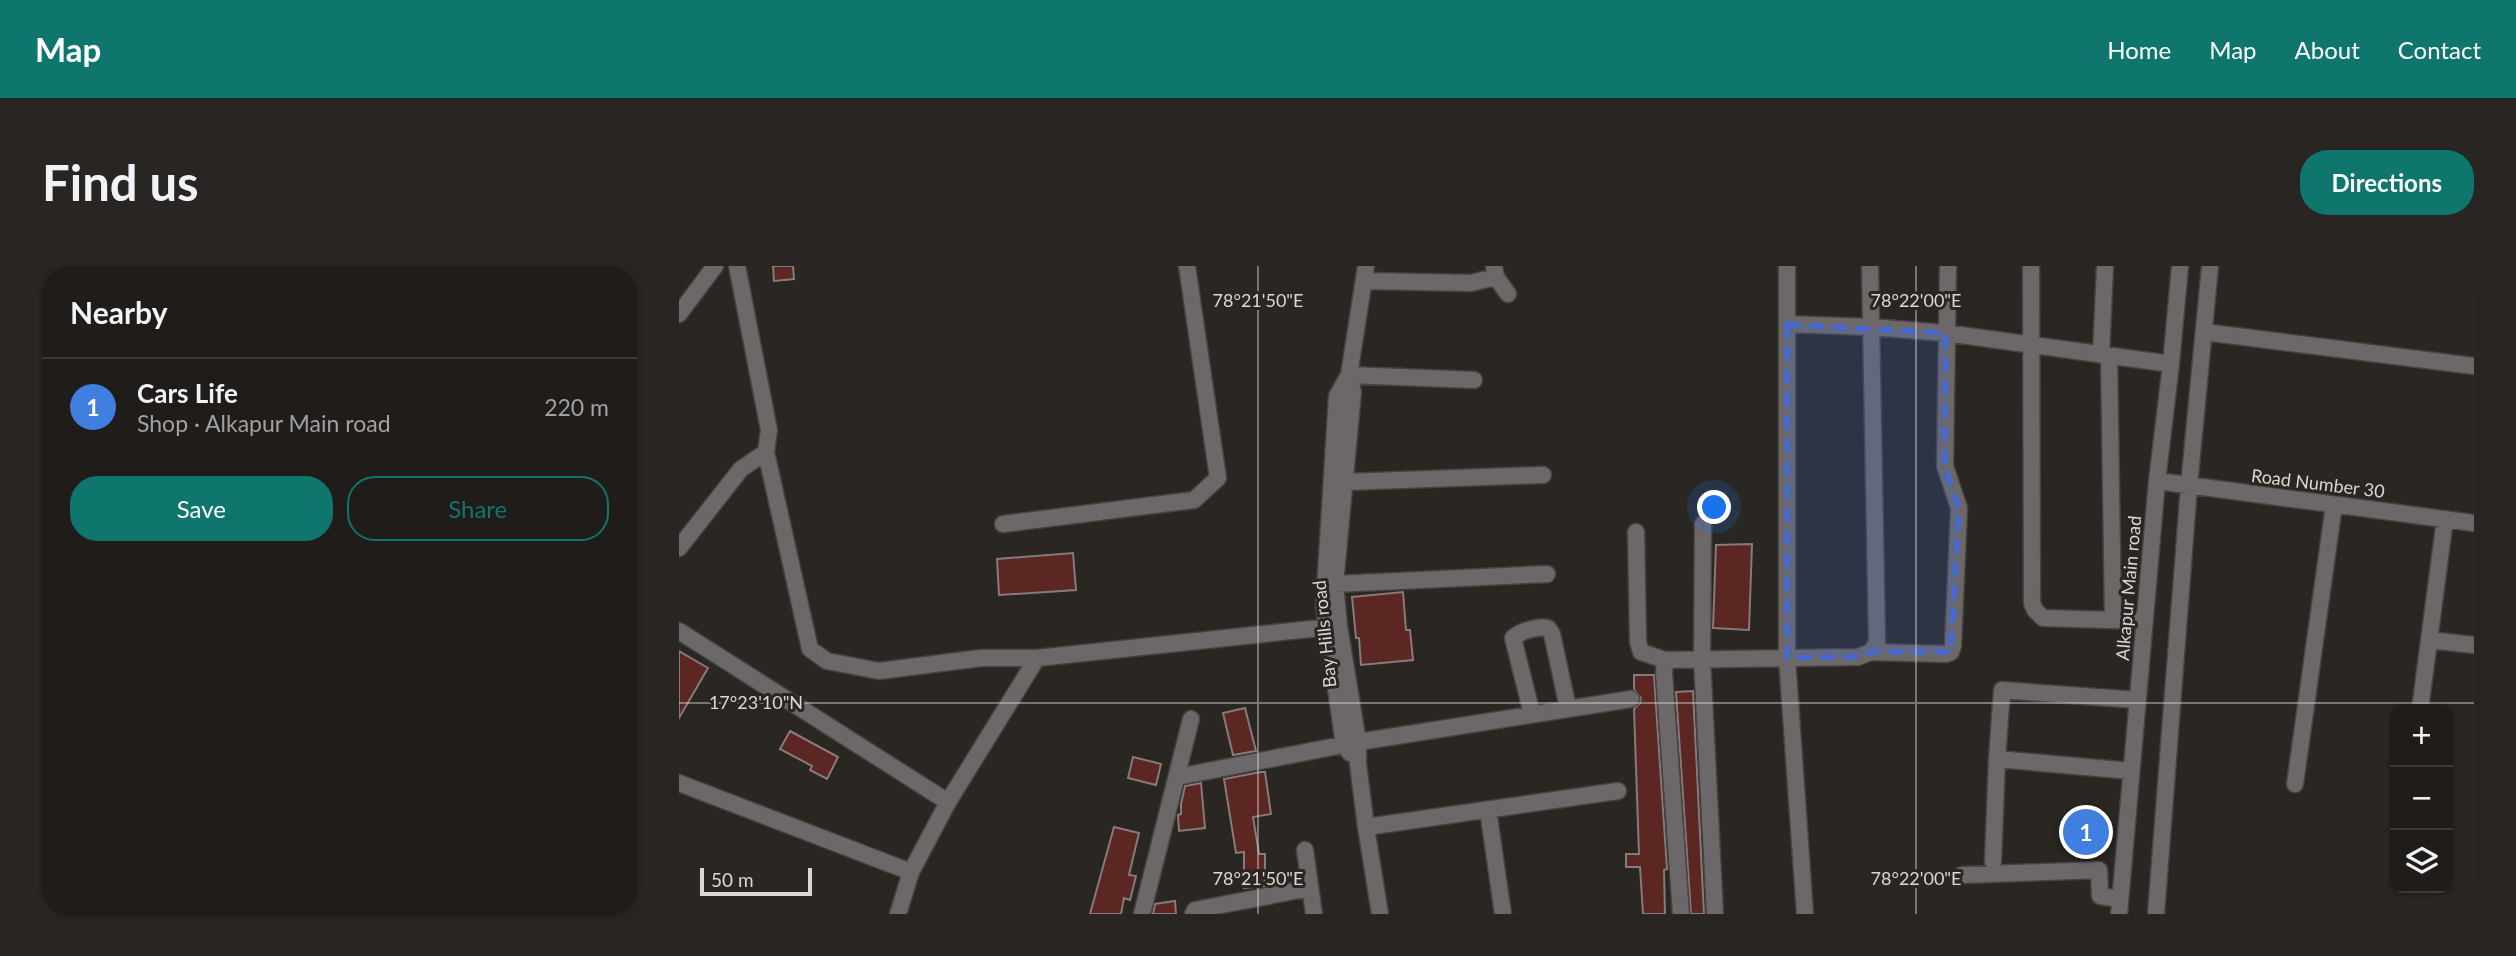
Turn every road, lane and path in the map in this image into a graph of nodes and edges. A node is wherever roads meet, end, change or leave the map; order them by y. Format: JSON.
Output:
{"nodes":[{"id":1,"x":715,"y":266,"type":"edge"},
{"id":2,"x":737,"y":266,"type":"edge"},
{"id":3,"x":1188,"y":266,"type":"edge"},
{"id":4,"x":1787,"y":266,"type":"edge"},
{"id":5,"x":1870,"y":266,"type":"edge"},
{"id":6,"x":1948,"y":266,"type":"edge"},
{"id":7,"x":2031,"y":266,"type":"edge"},
{"id":8,"x":2105,"y":266,"type":"edge"},
{"id":9,"x":2180,"y":266,"type":"edge"},
{"id":10,"x":2210,"y":266,"type":"edge"},
{"id":11,"x":1495,"y":271,"type":"edge"},
{"id":12,"x":1366,"y":273,"type":"edge"},
{"id":13,"x":1508,"y":294,"type":"dead end"},
{"id":14,"x":679,"y":314,"type":"edge"},
{"id":15,"x":1787,"y":324,"type":"junction"},
{"id":16,"x":1871,"y":327,"type":"junction"},
{"id":17,"x":2204,"y":332,"type":"junction"},
{"id":18,"x":1946,"y":333,"type":"junction"},
{"id":19,"x":2032,"y":345,"type":"junction"},
{"id":20,"x":2105,"y":356,"type":"junction"},
{"id":21,"x":2171,"y":364,"type":"junction"},
{"id":22,"x":2474,"y":366,"type":"edge"},
{"id":23,"x":1349,"y":374,"type":"junction"},
{"id":24,"x":1474,"y":380,"type":"dead end"},
{"id":25,"x":766,"y":452,"type":"junction"},
{"id":26,"x":1543,"y":475,"type":"dead end"},
{"id":27,"x":2157,"y":481,"type":"junction"},
{"id":28,"x":1345,"y":482,"type":"junction"},
{"id":29,"x":2189,"y":486,"type":"junction"},
{"id":30,"x":2334,"y":505,"type":"junction"},
{"id":31,"x":2445,"y":519,"type":"junction"},
{"id":32,"x":2474,"y":523,"type":"edge"},
{"id":33,"x":1003,"y":524,"type":"dead end"},
{"id":34,"x":1703,"y":524,"type":"dead end"},
{"id":35,"x":1636,"y":532,"type":"dead end"},
{"id":36,"x":679,"y":548,"type":"edge"},
{"id":37,"x":1547,"y":574,"type":"dead end"},
{"id":38,"x":1335,"y":584,"type":"junction"},
{"id":39,"x":2113,"y":619,"type":"junction"},
{"id":40,"x":2144,"y":621,"type":"junction"},
{"id":41,"x":1333,"y":626,"type":"junction"},
{"id":42,"x":679,"y":631,"type":"edge"},
{"id":43,"x":2429,"y":640,"type":"junction"},
{"id":44,"x":2474,"y":645,"type":"edge"},
{"id":45,"x":1871,"y":652,"type":"junction"},
{"id":46,"x":1037,"y":658,"type":"junction"},
{"id":47,"x":1787,"y":658,"type":"junction"},
{"id":48,"x":1702,"y":659,"type":"junction"},
{"id":49,"x":1665,"y":660,"type":"junction"},
{"id":50,"x":1631,"y":699,"type":"dead end"},
{"id":51,"x":2137,"y":700,"type":"junction"},
{"id":52,"x":2421,"y":704,"type":"edge"},
{"id":53,"x":1568,"y":709,"type":"junction"},
{"id":54,"x":1532,"y":714,"type":"junction"},
{"id":55,"x":1191,"y":719,"type":"dead end"},
{"id":56,"x":1351,"y":743,"type":"junction"},
{"id":57,"x":1997,"y":759,"type":"junction"},
{"id":58,"x":2131,"y":771,"type":"junction"},
{"id":59,"x":1177,"y":777,"type":"junction"},
{"id":60,"x":679,"y":783,"type":"edge"},
{"id":61,"x":2295,"y":785,"type":"dead end"},
{"id":62,"x":1618,"y":791,"type":"dead end"},
{"id":63,"x":948,"y":802,"type":"junction"},
{"id":64,"x":1488,"y":810,"type":"junction"},
{"id":65,"x":1366,"y":827,"type":"junction"},
{"id":66,"x":1305,"y":850,"type":"dead end"},
{"id":67,"x":1993,"y":862,"type":"dead end"},
{"id":68,"x":911,"y":872,"type":"junction"},
{"id":69,"x":1962,"y":875,"type":"dead end"},
{"id":70,"x":1310,"y":888,"type":"junction"},
{"id":71,"x":2120,"y":906,"type":"edge"},
{"id":72,"x":898,"y":914,"type":"edge"},
{"id":73,"x":1142,"y":914,"type":"edge"},
{"id":74,"x":1193,"y":914,"type":"edge"},
{"id":75,"x":1314,"y":914,"type":"edge"},
{"id":76,"x":1380,"y":914,"type":"edge"},
{"id":77,"x":1503,"y":914,"type":"edge"},
{"id":78,"x":1681,"y":914,"type":"edge"},
{"id":79,"x":1715,"y":914,"type":"edge"},
{"id":80,"x":1805,"y":914,"type":"edge"},
{"id":81,"x":2156,"y":914,"type":"edge"}],
"edges":[{"from":1,"to":14,"type":"street"},
{"from":2,"to":25,"type":"street"},
{"from":3,"to":33,"type":"street"},
{"from":4,"to":15,"type":"street"},
{"from":5,"to":16,"type":"street"},
{"from":6,"to":18,"type":"street"},
{"from":7,"to":19,"type":"street"},
{"from":8,"to":20,"type":"street"},
{"from":9,"to":21,"type":"street","name":"Alkapur Main road"},
{"from":10,"to":17,"type":"street"},
{"from":11,"to":12,"type":"street"},
{"from":11,"to":13,"type":"street"},
{"from":12,"to":23,"type":"street","name":"Bay Hills road"},
{"from":15,"to":16,"type":"street"},
{"from":15,"to":47,"type":"street"},
{"from":16,"to":18,"type":"street"},
{"from":16,"to":45,"type":"street"},
{"from":17,"to":22,"type":"street"},
{"from":17,"to":29,"type":"street"},
{"from":18,"to":19,"type":"street"},
{"from":18,"to":45,"type":"street"},
{"from":19,"to":20,"type":"street"},
{"from":19,"to":39,"type":"street"},
{"from":20,"to":21,"type":"street"},
{"from":20,"to":39,"type":"street"},
{"from":21,"to":27,"type":"street","name":"Alkapur Main road"},
{"from":23,"to":24,"type":"street"},
{"from":23,"to":28,"type":"street","name":"Bay Hills road"},
{"from":23,"to":41,"type":"street"},
{"from":25,"to":36,"type":"street"},
{"from":25,"to":46,"type":"street"},
{"from":26,"to":28,"type":"street"},
{"from":27,"to":29,"type":"street","name":"Road Number 30"},
{"from":27,"to":40,"type":"street","name":"Alkapur Main road"},
{"from":28,"to":38,"type":"street","name":"Bay Hills road"},
{"from":29,"to":30,"type":"street","name":"Road Number 30"},
{"from":29,"to":81,"type":"street"},
{"from":30,"to":31,"type":"street","name":"Road Number 30"},
{"from":30,"to":61,"type":"street"},
{"from":31,"to":32,"type":"street","name":"Road Number 30"},
{"from":31,"to":43,"type":"street"},
{"from":34,"to":48,"type":"street"},
{"from":35,"to":49,"type":"street"},
{"from":37,"to":38,"type":"street"},
{"from":38,"to":41,"type":"street","name":"Bay Hills road"},
{"from":39,"to":40,"type":"street"},
{"from":40,"to":51,"type":"street","name":"Alkapur Main road"},
{"from":41,"to":46,"type":"street"},
{"from":41,"to":56,"type":"street"},
{"from":42,"to":63,"type":"street"},
{"from":43,"to":44,"type":"street"},
{"from":43,"to":52,"type":"street"},
{"from":45,"to":47,"type":"street"},
{"from":46,"to":63,"type":"street"},
{"from":47,"to":48,"type":"street"},
{"from":47,"to":80,"type":"street"},
{"from":48,"to":49,"type":"street"},
{"from":48,"to":79,"type":"street"},
{"from":49,"to":78,"type":"street"},
{"from":50,"to":53,"type":"street"},
{"from":51,"to":57,"type":"street"},
{"from":51,"to":58,"type":"street","name":"Alkapur Main road"},
{"from":53,"to":54,"type":"street"},
{"from":53,"to":54,"type":"street"},
{"from":54,"to":56,"type":"street"},
{"from":55,"to":59,"type":"street"},
{"from":56,"to":59,"type":"street"},
{"from":56,"to":65,"type":"street"},
{"from":57,"to":58,"type":"street"},
{"from":57,"to":67,"type":"street"},
{"from":58,"to":71,"type":"street","name":"Alkapur Main road"},
{"from":59,"to":73,"type":"street"},
{"from":60,"to":68,"type":"street"},
{"from":62,"to":64,"type":"street"},
{"from":63,"to":68,"type":"street"},
{"from":64,"to":65,"type":"street"},
{"from":64,"to":77,"type":"street"},
{"from":65,"to":76,"type":"street"},
{"from":66,"to":70,"type":"street"},
{"from":68,"to":72,"type":"street"},
{"from":69,"to":71,"type":"street"},
{"from":70,"to":74,"type":"street"},
{"from":70,"to":75,"type":"street"}]}
